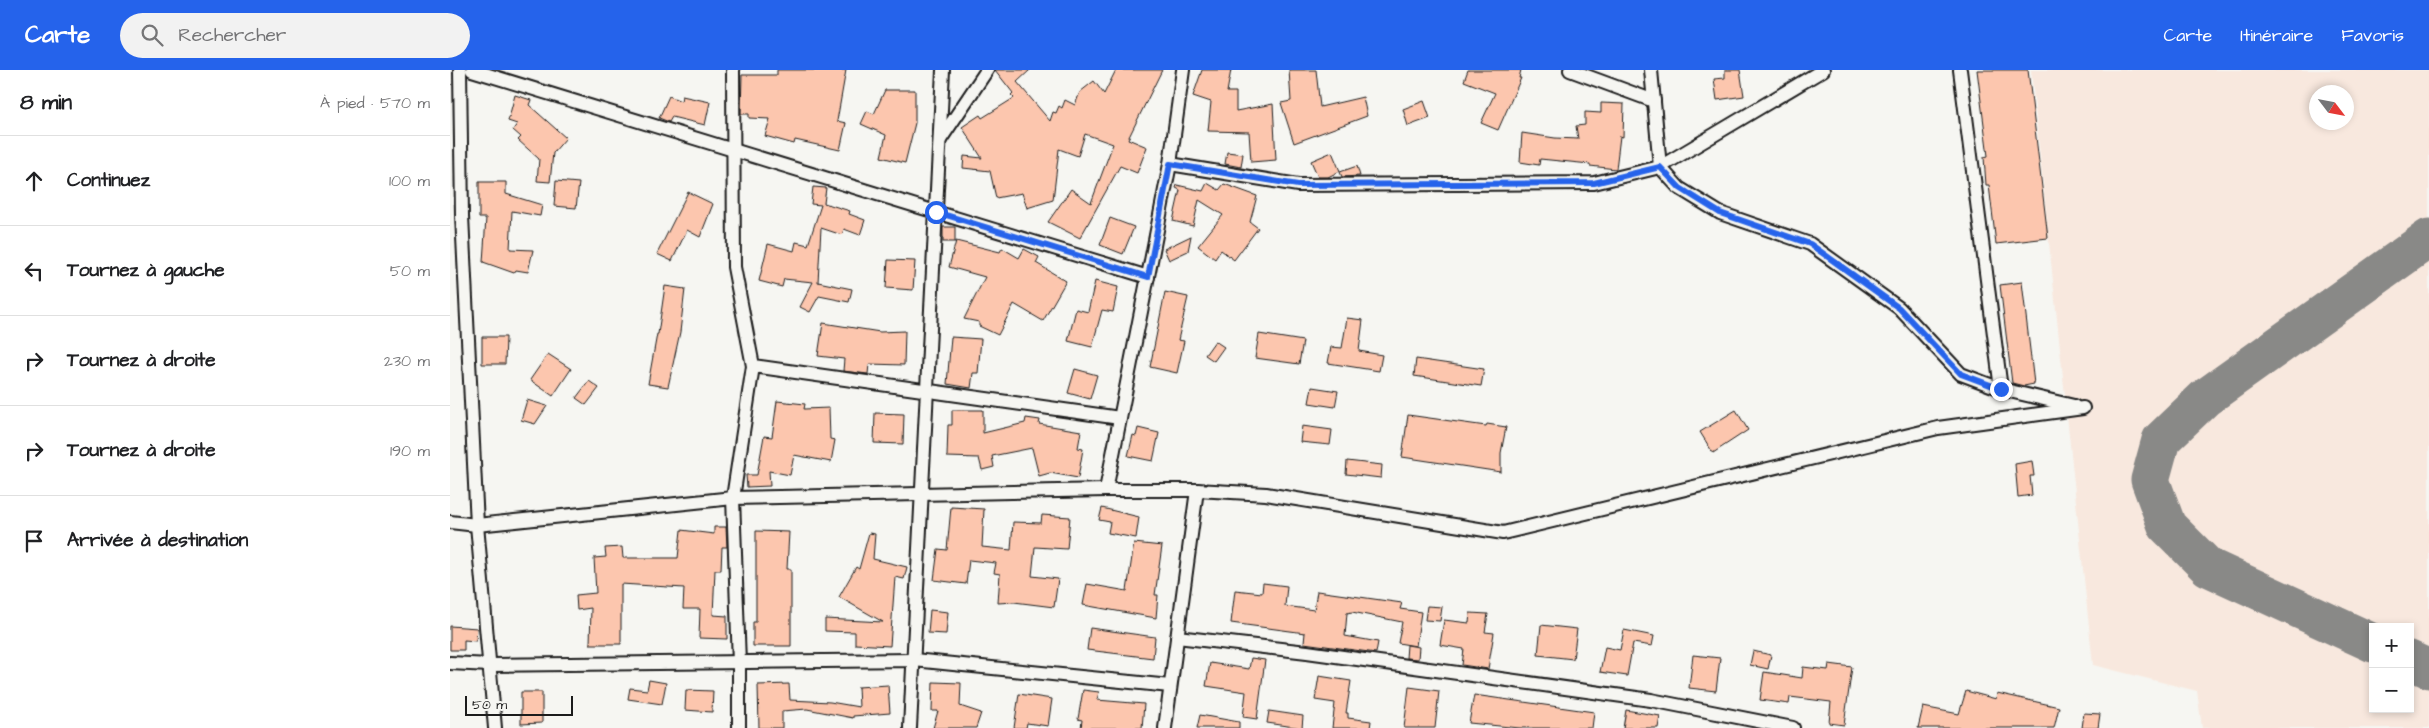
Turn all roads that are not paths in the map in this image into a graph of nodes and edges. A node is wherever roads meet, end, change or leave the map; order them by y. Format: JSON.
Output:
{"nodes":[{"id":1,"x":460,"y":70,"type":"edge"},
{"id":2,"x":472,"y":70,"type":"edge"},
{"id":3,"x":734,"y":70,"type":"edge"},
{"id":4,"x":943,"y":70,"type":"edge"},
{"id":5,"x":987,"y":70,"type":"edge"},
{"id":6,"x":1183,"y":70,"type":"edge"},
{"id":7,"x":1570,"y":70,"type":"edge"},
{"id":8,"x":1651,"y":70,"type":"edge"},
{"id":9,"x":1821,"y":70,"type":"edge"},
{"id":10,"x":1960,"y":70,"type":"edge"},
{"id":11,"x":1654,"y":101,"type":"junction"},
{"id":12,"x":939,"y":142,"type":"junction"},
{"id":13,"x":734,"y":150,"type":"junction"},
{"id":14,"x":1170,"y":164,"type":"junction"},
{"id":15,"x":1660,"y":167,"type":"junction"},
{"id":16,"x":936,"y":212,"type":"junction"},
{"id":17,"x":456,"y":215,"type":"edge"},
{"id":18,"x":1148,"y":277,"type":"junction"},
{"id":19,"x":753,"y":366,"type":"junction"},
{"id":20,"x":2001,"y":389,"type":"junction"},
{"id":21,"x":927,"y":392,"type":"junction"},
{"id":22,"x":1120,"y":418,"type":"junction"},
{"id":23,"x":1106,"y":490,"type":"junction"},
{"id":24,"x":1196,"y":490,"type":"junction"},
{"id":25,"x":922,"y":494,"type":"junction"},
{"id":26,"x":733,"y":498,"type":"junction"},
{"id":27,"x":450,"y":522,"type":"edge"},
{"id":28,"x":477,"y":525,"type":"junction"},
{"id":29,"x":1177,"y":637,"type":"junction"},
{"id":30,"x":914,"y":660,"type":"junction"},
{"id":31,"x":450,"y":663,"type":"edge"},
{"id":32,"x":739,"y":663,"type":"junction"},
{"id":33,"x":490,"y":665,"type":"junction"},
{"id":34,"x":1170,"y":686,"type":"junction"},
{"id":35,"x":495,"y":728,"type":"edge"},
{"id":36,"x":739,"y":728,"type":"edge"},
{"id":37,"x":910,"y":728,"type":"edge"},
{"id":38,"x":1165,"y":728,"type":"edge"},
{"id":39,"x":1793,"y":728,"type":"edge"}],
"edges":[{"from":1,"to":17,"type":"street"},
{"from":2,"to":13,"type":"street"},
{"from":3,"to":13,"type":"street"},
{"from":4,"to":12,"type":"street"},
{"from":5,"to":12,"type":"street"},
{"from":6,"to":14,"type":"street"},
{"from":7,"to":11,"type":"street"},
{"from":8,"to":11,"type":"street"},
{"from":9,"to":15,"type":"street"},
{"from":10,"to":20,"type":"street"},
{"from":11,"to":15,"type":"street"},
{"from":12,"to":16,"type":"street"},
{"from":13,"to":16,"type":"street"},
{"from":13,"to":19,"type":"street"},
{"from":14,"to":15,"type":"street"},
{"from":14,"to":18,"type":"street"},
{"from":15,"to":20,"type":"street"},
{"from":16,"to":18,"type":"street"},
{"from":16,"to":21,"type":"street"},
{"from":17,"to":28,"type":"street"},
{"from":18,"to":22,"type":"street"},
{"from":19,"to":21,"type":"street"},
{"from":19,"to":26,"type":"street"},
{"from":20,"to":24,"type":"street"},
{"from":21,"to":22,"type":"street"},
{"from":21,"to":25,"type":"street"},
{"from":22,"to":23,"type":"street"},
{"from":23,"to":24,"type":"street"},
{"from":23,"to":25,"type":"street"},
{"from":24,"to":29,"type":"street"},
{"from":25,"to":26,"type":"street"},
{"from":25,"to":30,"type":"street"},
{"from":26,"to":28,"type":"street"},
{"from":26,"to":32,"type":"street"},
{"from":27,"to":28,"type":"street"},
{"from":28,"to":33,"type":"street"},
{"from":29,"to":34,"type":"street"},
{"from":29,"to":39,"type":"street"},
{"from":30,"to":32,"type":"street"},
{"from":30,"to":34,"type":"street"},
{"from":30,"to":37,"type":"street"},
{"from":31,"to":33,"type":"street"},
{"from":32,"to":33,"type":"street"},
{"from":32,"to":36,"type":"street"},
{"from":33,"to":35,"type":"street"},
{"from":34,"to":38,"type":"street"}]}
